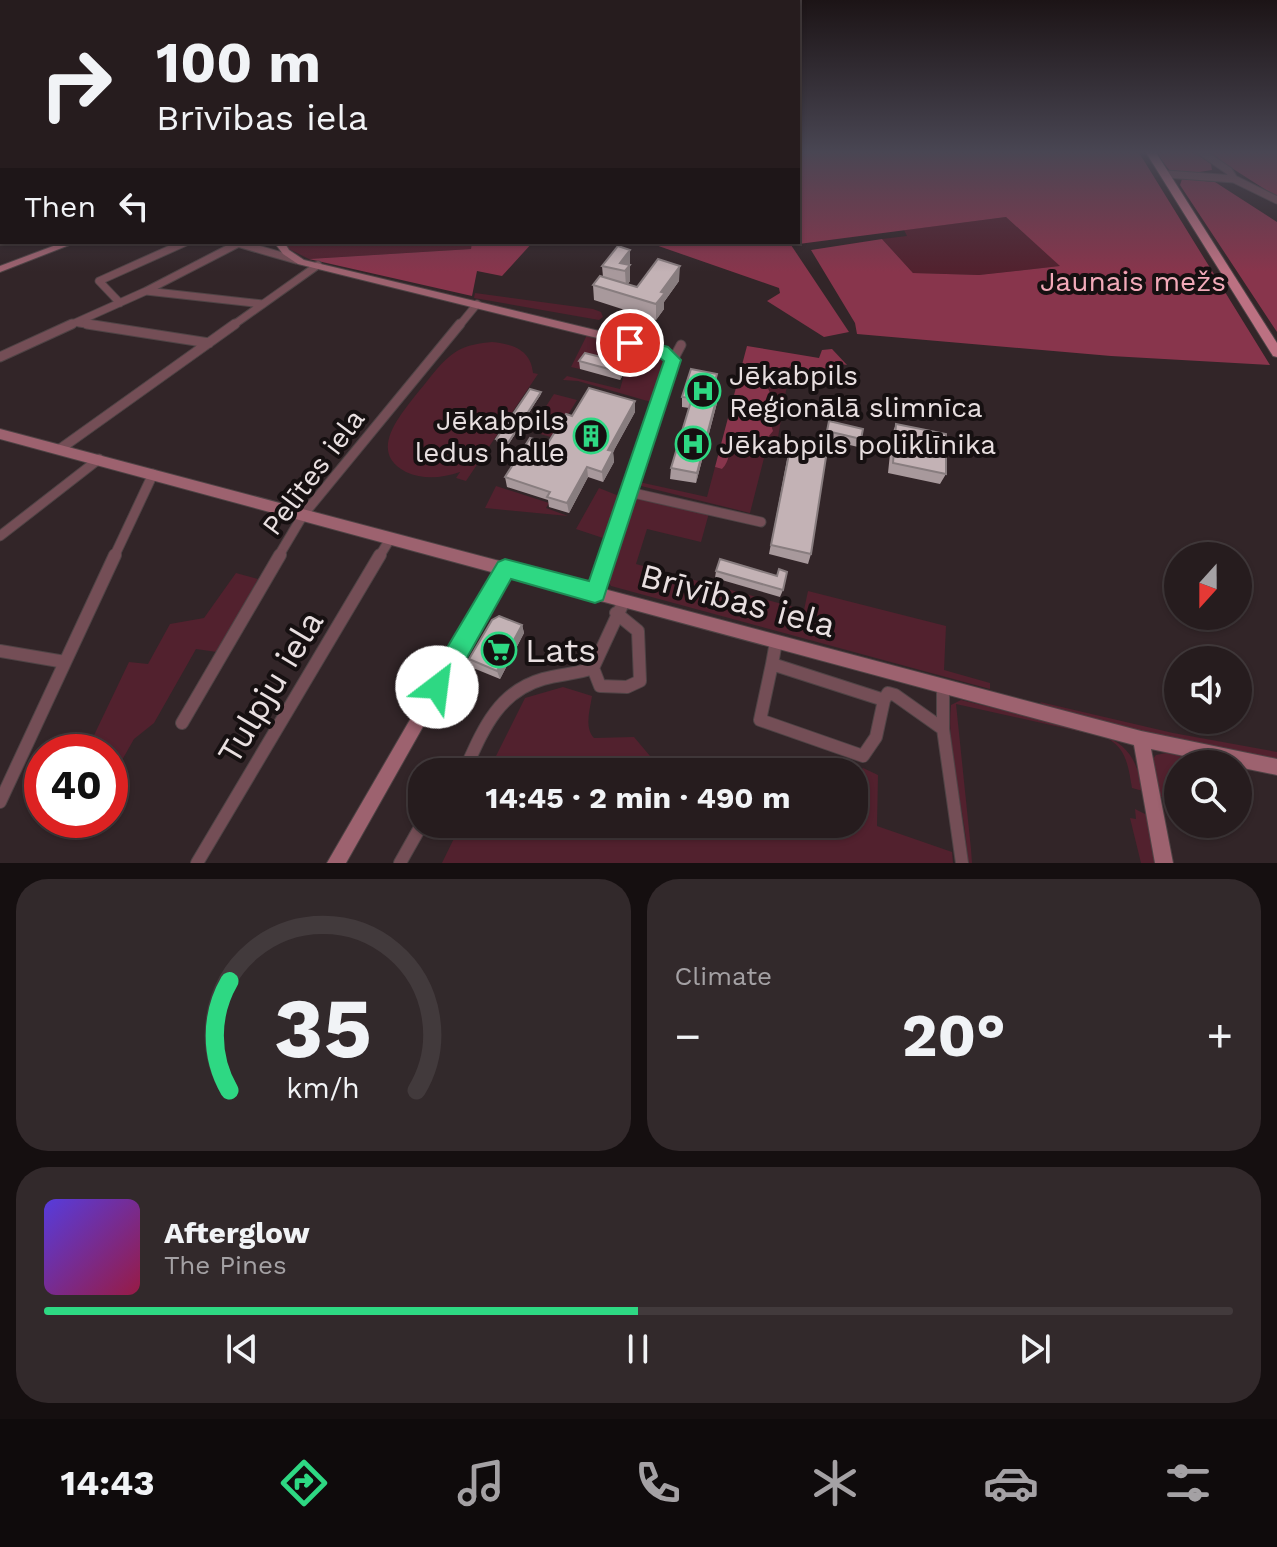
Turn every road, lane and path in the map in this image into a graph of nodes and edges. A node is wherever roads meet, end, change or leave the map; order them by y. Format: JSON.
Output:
{"nodes":[{"id":1,"x":1177,"y":191,"type":"edge"},
{"id":2,"x":67,"y":244,"type":"edge"},
{"id":3,"x":182,"y":244,"type":"edge"},
{"id":4,"x":234,"y":244,"type":"edge"},
{"id":5,"x":244,"y":244,"type":"edge"},
{"id":6,"x":281,"y":244,"type":"edge"},
{"id":7,"x":296,"y":260,"type":"junction"},
{"id":8,"x":318,"y":265,"type":"junction"},
{"id":9,"x":0,"y":269,"type":"edge"},
{"id":10,"x":146,"y":291,"type":"junction"},
{"id":11,"x":120,"y":303,"type":"junction"},
{"id":12,"x":263,"y":304,"type":"junction"},
{"id":13,"x":477,"y":304,"type":"junction"},
{"id":14,"x":79,"y":323,"type":"junction"},
{"id":15,"x":209,"y":343,"type":"junction"},
{"id":16,"x":681,"y":345,"type":"dead end"},
{"id":17,"x":1277,"y":353,"type":"edge"},
{"id":18,"x":0,"y":357,"type":"edge"},
{"id":19,"x":673,"y":360,"type":"junction"},
{"id":20,"x":0,"y":434,"type":"edge"},
{"id":21,"x":60,"y":449,"type":"junction"},
{"id":22,"x":99,"y":459,"type":"junction"},
{"id":23,"x":153,"y":474,"type":"junction"},
{"id":24,"x":629,"y":492,"type":"junction"},
{"id":25,"x":303,"y":515,"type":"junction"},
{"id":26,"x":761,"y":522,"type":"dead end"},
{"id":27,"x":0,"y":536,"type":"edge"},
{"id":28,"x":390,"y":539,"type":"junction"},
{"id":29,"x":505,"y":569,"type":"junction"},
{"id":30,"x":595,"y":593,"type":"junction"},
{"id":31,"x":620,"y":607,"type":"junction"},
{"id":32,"x":776,"y":642,"type":"junction"},
{"id":33,"x":0,"y":651,"type":"edge"},
{"id":34,"x":65,"y":662,"type":"junction"},
{"id":35,"x":772,"y":664,"type":"junction"},
{"id":36,"x":593,"y":668,"type":"junction"},
{"id":37,"x":943,"y":686,"type":"junction"},
{"id":38,"x":884,"y":700,"type":"junction"},
{"id":39,"x":182,"y":723,"type":"dead end"},
{"id":40,"x":943,"y":729,"type":"junction"},
{"id":41,"x":1141,"y":739,"type":"junction"},
{"id":42,"x":471,"y":758,"type":"edge"},
{"id":43,"x":1277,"y":767,"type":"edge"},
{"id":44,"x":2,"y":794,"type":"edge"},
{"id":45,"x":414,"y":838,"type":"edge"},
{"id":46,"x":197,"y":863,"type":"edge"},
{"id":47,"x":336,"y":863,"type":"edge"},
{"id":48,"x":400,"y":863,"type":"edge"},
{"id":49,"x":962,"y":863,"type":"edge"},
{"id":50,"x":1164,"y":863,"type":"edge"}],
"edges":[{"from":1,"to":17,"type":"main road"},
{"from":2,"to":9,"type":"main road"},
{"from":3,"to":11,"type":"street"},
{"from":4,"to":10,"type":"street"},
{"from":5,"to":7,"type":"street"},
{"from":6,"to":7,"type":"main road"},
{"from":7,"to":8,"type":"main road"},
{"from":8,"to":12,"type":"street"},
{"from":8,"to":13,"type":"main road"},
{"from":10,"to":11,"type":"street"},
{"from":10,"to":12,"type":"street"},
{"from":11,"to":14,"type":"street"},
{"from":12,"to":15,"type":"street"},
{"from":13,"to":19,"type":"main road"},
{"from":13,"to":25,"type":"street","name":"Pelītes iela"},
{"from":14,"to":15,"type":"street"},
{"from":14,"to":18,"type":"street"},
{"from":15,"to":21,"type":"street"},
{"from":16,"to":19,"type":"street"},
{"from":19,"to":24,"type":"main road"},
{"from":20,"to":21,"type":"main road","name":"Brīvības iela"},
{"from":21,"to":22,"type":"main road","name":"Brīvības iela"},
{"from":22,"to":23,"type":"main road","name":"Brīvības iela"},
{"from":22,"to":27,"type":"street"},
{"from":23,"to":25,"type":"main road","name":"Brīvības iela"},
{"from":23,"to":34,"type":"street"},
{"from":24,"to":26,"type":"street"},
{"from":24,"to":30,"type":"main road"},
{"from":25,"to":28,"type":"main road","name":"Brīvības iela"},
{"from":25,"to":39,"type":"street","name":"Pelītes iela"},
{"from":28,"to":29,"type":"main road","name":"Brīvības iela"},
{"from":28,"to":46,"type":"street","name":"Tulpju iela"},
{"from":29,"to":30,"type":"main road","name":"Brīvības iela"},
{"from":29,"to":47,"type":"main road"},
{"from":30,"to":31,"type":"main road","name":"Brīvības iela"},
{"from":31,"to":32,"type":"main road","name":"Brīvības iela"},
{"from":31,"to":36,"type":"street"},
{"from":31,"to":36,"type":"street"},
{"from":32,"to":35,"type":"street"},
{"from":32,"to":37,"type":"main road","name":"Brīvības iela"},
{"from":33,"to":34,"type":"street"},
{"from":34,"to":44,"type":"street"},
{"from":35,"to":38,"type":"street"},
{"from":35,"to":38,"type":"street"},
{"from":36,"to":42,"type":"street"},
{"from":37,"to":40,"type":"street"},
{"from":37,"to":41,"type":"main road","name":"Brīvības iela"},
{"from":38,"to":40,"type":"street"},
{"from":40,"to":49,"type":"street"},
{"from":41,"to":43,"type":"main road","name":"Brīvības iela"},
{"from":41,"to":50,"type":"main road"},
{"from":45,"to":48,"type":"street"}]}
